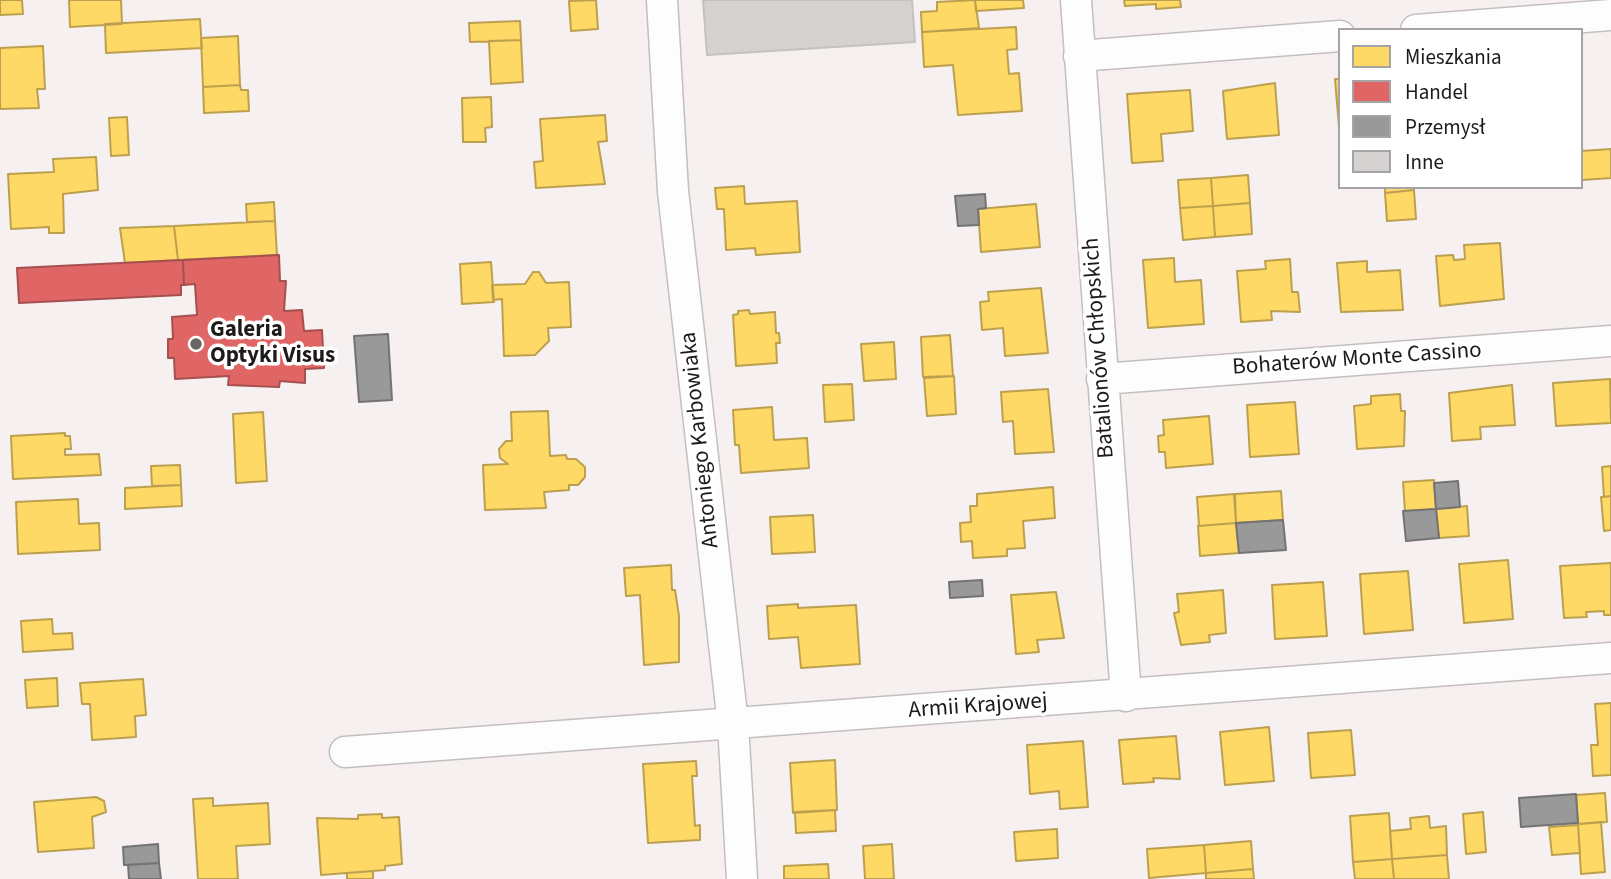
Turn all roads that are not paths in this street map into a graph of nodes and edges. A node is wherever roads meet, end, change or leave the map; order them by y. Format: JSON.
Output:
{"nodes":[{"id":1,"x":662,"y":0,"type":"edge"},
{"id":2,"x":1076,"y":0,"type":"edge"},
{"id":3,"x":1611,"y":15,"type":"edge"},
{"id":4,"x":1442,"y":28,"type":"edge"},
{"id":5,"x":1338,"y":36,"type":"edge"},
{"id":6,"x":1079,"y":55,"type":"junction"},
{"id":7,"x":1611,"y":341,"type":"edge"},
{"id":8,"x":1102,"y":379,"type":"junction"},
{"id":9,"x":1611,"y":658,"type":"edge"},
{"id":10,"x":1126,"y":696,"type":"junction"},
{"id":11,"x":733,"y":724,"type":"junction"},
{"id":12,"x":345,"y":752,"type":"dead end"},
{"id":13,"x":742,"y":879,"type":"edge"}],
"edges":[{"from":1,"to":11,"type":"street","name":"Antoniego Karbowiaka"},
{"from":2,"to":6,"type":"street","name":"Batalionów Chłopskich"},
{"from":3,"to":4,"type":"street"},
{"from":5,"to":6,"type":"street"},
{"from":6,"to":8,"type":"street","name":"Batalionów Chłopskich"},
{"from":7,"to":8,"type":"street","name":"Bohaterów Monte Cassino"},
{"from":8,"to":10,"type":"street","name":"Batalionów Chłopskich"},
{"from":9,"to":10,"type":"street","name":"Armii Krajowej"},
{"from":10,"to":11,"type":"street","name":"Armii Krajowej"},
{"from":11,"to":12,"type":"street","name":"Armii Krajowej"},
{"from":11,"to":13,"type":"street","name":"Antoniego Karbowiaka"}]}
